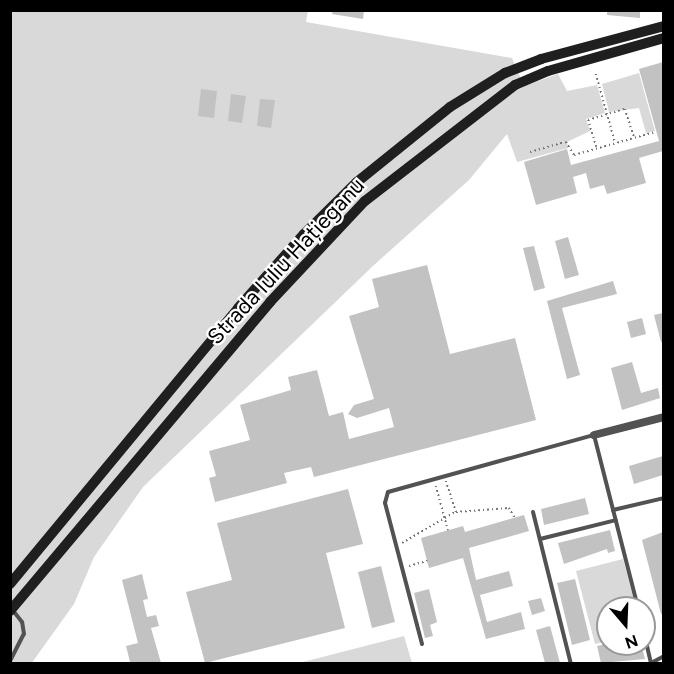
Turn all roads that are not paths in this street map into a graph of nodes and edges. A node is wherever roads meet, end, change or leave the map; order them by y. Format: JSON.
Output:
{"nodes":[{"id":1,"x":663,"y":26,"type":"edge"},
{"id":2,"x":663,"y":38,"type":"edge"},
{"id":3,"x":444,"y":112,"type":"junction"},
{"id":4,"x":455,"y":128,"type":"junction"},
{"id":5,"x":663,"y":417,"type":"edge"},
{"id":6,"x":138,"y":430,"type":"junction"},
{"id":7,"x":594,"y":435,"type":"junction"},
{"id":8,"x":152,"y":441,"type":"junction"},
{"id":9,"x":663,"y":498,"type":"edge"},
{"id":10,"x":613,"y":510,"type":"junction"},
{"id":11,"x":532,"y":513,"type":"dead end"},
{"id":12,"x":616,"y":520,"type":"junction"},
{"id":13,"x":540,"y":539,"type":"junction"},
{"id":14,"x":10,"y":584,"type":"edge"},
{"id":15,"x":635,"y":596,"type":"edge"},
{"id":16,"x":11,"y":610,"type":"edge"},
{"id":17,"x":422,"y":644,"type":"dead end"},
{"id":18,"x":663,"y":656,"type":"edge"},
{"id":19,"x":10,"y":661,"type":"edge"},
{"id":20,"x":571,"y":663,"type":"edge"},
{"id":21,"x":651,"y":663,"type":"edge"}],
"edges":[{"from":1,"to":3,"type":"main road","name":"Strada Iuliu Hațieganu"},
{"from":2,"to":4,"type":"main road","name":"Strada Iuliu Hațieganu"},
{"from":3,"to":4,"type":"main road"},
{"from":3,"to":6,"type":"main road","name":"Strada Iuliu Hațieganu"},
{"from":4,"to":8,"type":"main road","name":"Strada Iuliu Hațieganu"},
{"from":5,"to":7,"type":"street"},
{"from":6,"to":8,"type":"main road"},
{"from":6,"to":14,"type":"main road","name":"Strada Iuliu Hațieganu"},
{"from":7,"to":10,"type":"lane"},
{"from":7,"to":17,"type":"lane"},
{"from":8,"to":16,"type":"main road","name":"Strada Iuliu Hațieganu"},
{"from":9,"to":10,"type":"lane"},
{"from":10,"to":12,"type":"lane"},
{"from":11,"to":13,"type":"lane"},
{"from":12,"to":13,"type":"lane"},
{"from":12,"to":15,"type":"lane"},
{"from":13,"to":20,"type":"lane"},
{"from":16,"to":19,"type":"lane"},
{"from":18,"to":21,"type":"lane"}]}
